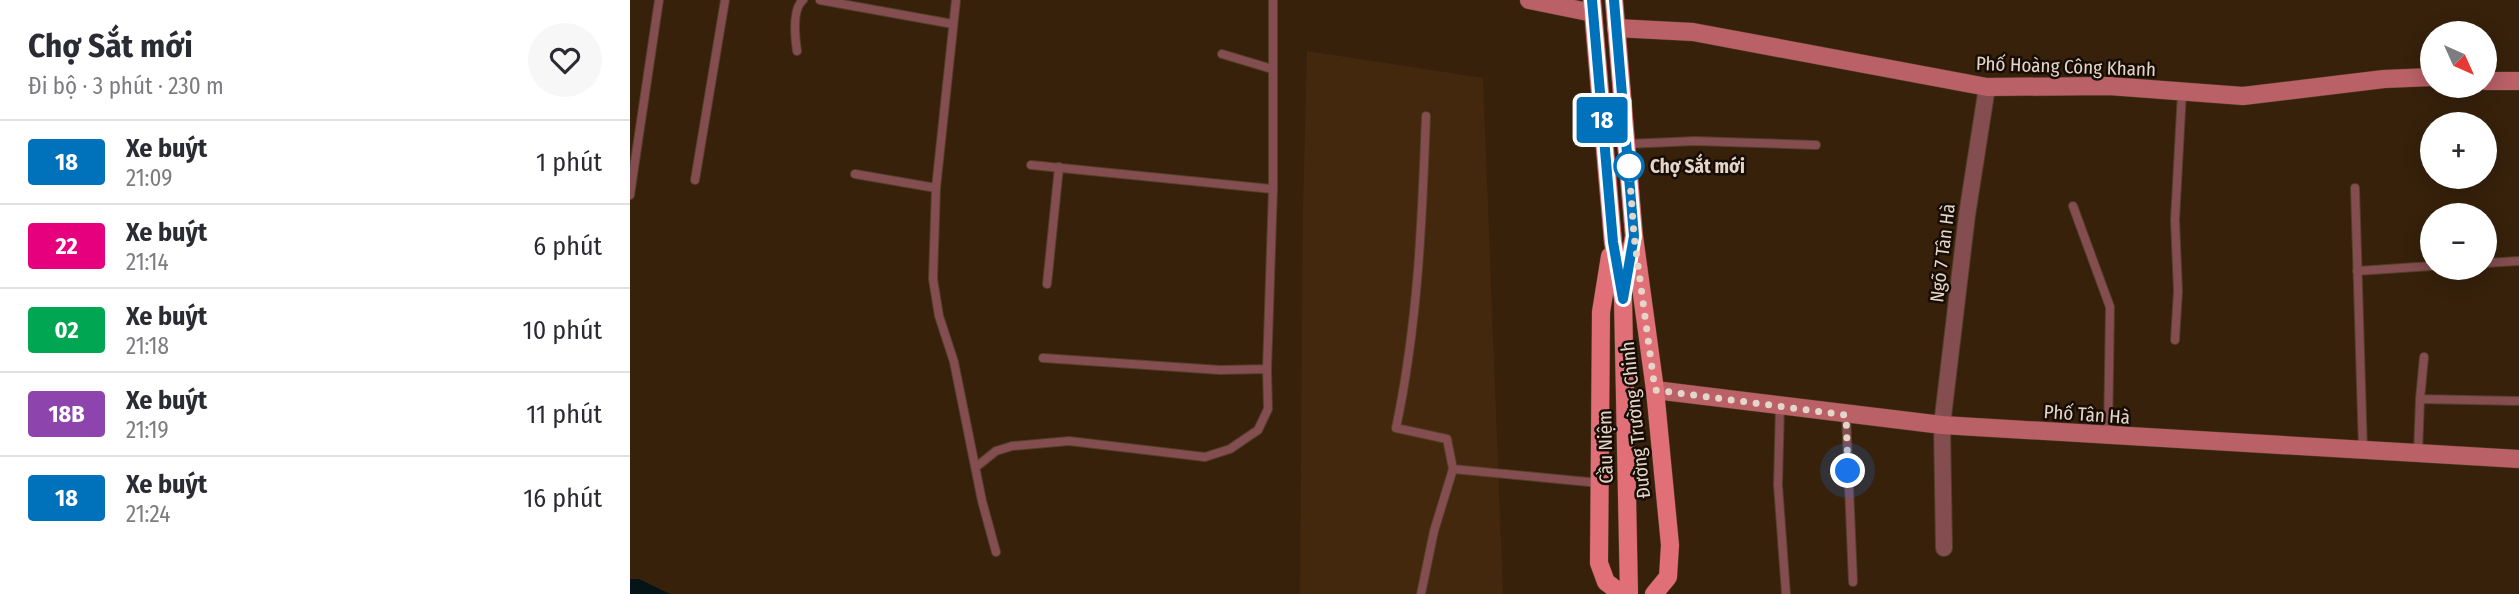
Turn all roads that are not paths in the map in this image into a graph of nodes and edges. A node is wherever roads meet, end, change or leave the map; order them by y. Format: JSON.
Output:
{"nodes":[{"id":1,"x":659,"y":0,"type":"edge"},
{"id":2,"x":725,"y":0,"type":"edge"},
{"id":3,"x":803,"y":0,"type":"edge"},
{"id":4,"x":820,"y":0,"type":"edge"},
{"id":5,"x":956,"y":0,"type":"edge"},
{"id":6,"x":1273,"y":0,"type":"edge"},
{"id":7,"x":1529,"y":0,"type":"edge"},
{"id":8,"x":1614,"y":0,"type":"edge"},
{"id":9,"x":1592,"y":7,"type":"edge"},
{"id":10,"x":953,"y":24,"type":"junction"},
{"id":11,"x":1616,"y":28,"type":"junction"},
{"id":12,"x":797,"y":51,"type":"dead end"},
{"id":13,"x":1222,"y":54,"type":"dead end"},
{"id":14,"x":1272,"y":69,"type":"junction"},
{"id":15,"x":2420,"y":78,"type":"edge"},
{"id":16,"x":2497,"y":81,"type":"edge"},
{"id":17,"x":2519,"y":81,"type":"edge"},
{"id":18,"x":1987,"y":87,"type":"junction"},
{"id":19,"x":2182,"y":92,"type":"junction"},
{"id":20,"x":1426,"y":116,"type":"dead end"},
{"id":21,"x":1627,"y":145,"type":"junction"},
{"id":22,"x":1816,"y":145,"type":"dead end"},
{"id":23,"x":1031,"y":165,"type":"dead end"},
{"id":24,"x":1059,"y":167,"type":"junction"},
{"id":25,"x":855,"y":174,"type":"dead end"},
{"id":26,"x":695,"y":180,"type":"dead end"},
{"id":27,"x":936,"y":188,"type":"junction"},
{"id":28,"x":2355,"y":188,"type":"dead end"},
{"id":29,"x":1273,"y":189,"type":"junction"},
{"id":30,"x":630,"y":195,"type":"edge"},
{"id":31,"x":2073,"y":206,"type":"dead end"},
{"id":32,"x":1634,"y":236,"type":"junction"},
{"id":33,"x":1613,"y":242,"type":"junction"},
{"id":34,"x":2519,"y":261,"type":"edge"},
{"id":35,"x":2497,"y":262,"type":"edge"},
{"id":36,"x":2420,"y":267,"type":"edge"},
{"id":37,"x":2357,"y":271,"type":"junction"},
{"id":38,"x":1047,"y":284,"type":"dead end"},
{"id":39,"x":1623,"y":299,"type":"junction"},
{"id":40,"x":2175,"y":340,"type":"dead end"},
{"id":41,"x":2424,"y":357,"type":"dead end"},
{"id":42,"x":1043,"y":358,"type":"dead end"},
{"id":43,"x":1267,"y":369,"type":"junction"},
{"id":44,"x":1655,"y":390,"type":"junction"},
{"id":45,"x":2420,"y":399,"type":"junction"},
{"id":46,"x":2519,"y":401,"type":"edge"},
{"id":47,"x":1780,"y":404,"type":"junction"},
{"id":48,"x":1846,"y":415,"type":"junction"},
{"id":49,"x":1942,"y":425,"type":"junction"},
{"id":50,"x":2108,"y":437,"type":"junction"},
{"id":51,"x":2363,"y":450,"type":"junction"},
{"id":52,"x":2418,"y":453,"type":"junction"},
{"id":53,"x":2519,"y":460,"type":"edge"},
{"id":54,"x":976,"y":467,"type":"junction"},
{"id":55,"x":1453,"y":469,"type":"junction"},
{"id":56,"x":1602,"y":483,"type":"junction"},
{"id":57,"x":1944,"y":548,"type":"dead end"},
{"id":58,"x":996,"y":552,"type":"dead end"},
{"id":59,"x":1853,"y":582,"type":"dead end"},
{"id":60,"x":1421,"y":594,"type":"edge"},
{"id":61,"x":1622,"y":594,"type":"edge"},
{"id":62,"x":1629,"y":594,"type":"edge"},
{"id":63,"x":1654,"y":594,"type":"edge"},
{"id":64,"x":1786,"y":594,"type":"edge"}],
"edges":[{"from":1,"to":30,"type":"lane"},
{"from":2,"to":26,"type":"lane"},
{"from":3,"to":12,"type":"lane"},
{"from":4,"to":10,"type":"lane"},
{"from":5,"to":10,"type":"lane"},
{"from":6,"to":14,"type":"lane"},
{"from":7,"to":9,"type":"street"},
{"from":8,"to":11,"type":"main road"},
{"from":9,"to":33,"type":"main road"},
{"from":10,"to":27,"type":"lane"},
{"from":11,"to":18,"type":"street","name":"Phố Hoàng Công Khanh"},
{"from":11,"to":21,"type":"main road"},
{"from":13,"to":14,"type":"lane"},
{"from":14,"to":29,"type":"lane"},
{"from":15,"to":19,"type":"street","name":"Phố Hoàng Công Khanh"},
{"from":16,"to":17,"type":"street"},
{"from":18,"to":19,"type":"street","name":"Phố Hoàng Công Khanh"},
{"from":18,"to":49,"type":"street","name":"Ngõ 7 Tân Hà"},
{"from":19,"to":40,"type":"lane"},
{"from":20,"to":55,"type":"lane"},
{"from":21,"to":22,"type":"lane"},
{"from":21,"to":32,"type":"main road"},
{"from":23,"to":24,"type":"lane"},
{"from":24,"to":29,"type":"lane"},
{"from":24,"to":38,"type":"lane"},
{"from":25,"to":27,"type":"lane"},
{"from":27,"to":54,"type":"lane"},
{"from":28,"to":37,"type":"lane"},
{"from":29,"to":43,"type":"lane"},
{"from":31,"to":50,"type":"lane"},
{"from":32,"to":39,"type":"main road"},
{"from":32,"to":44,"type":"main road","name":"Đường Trường Chinh"},
{"from":33,"to":39,"type":"main road"},
{"from":33,"to":56,"type":"main road","name":"Đường Trường Chinh"},
{"from":34,"to":35,"type":"lane"},
{"from":36,"to":37,"type":"lane"},
{"from":37,"to":51,"type":"lane"},
{"from":39,"to":62,"type":"main road","name":"Cầu Niệm"},
{"from":41,"to":45,"type":"lane"},
{"from":42,"to":43,"type":"lane"},
{"from":43,"to":54,"type":"lane"},
{"from":44,"to":47,"type":"street","name":"Phố Tân Hà"},
{"from":44,"to":63,"type":"main road","name":"Đường Trường Chinh"},
{"from":45,"to":46,"type":"lane"},
{"from":45,"to":52,"type":"lane"},
{"from":47,"to":48,"type":"street","name":"Phố Tân Hà"},
{"from":47,"to":64,"type":"lane"},
{"from":48,"to":49,"type":"street","name":"Phố Tân Hà"},
{"from":48,"to":59,"type":"lane"},
{"from":49,"to":50,"type":"street","name":"Phố Tân Hà"},
{"from":49,"to":57,"type":"street","name":"Ngõ 7 Tân Hà"},
{"from":50,"to":51,"type":"street","name":"Phố Tân Hà"},
{"from":51,"to":52,"type":"street","name":"Phố Tân Hà"},
{"from":52,"to":53,"type":"street","name":"Phố Tân Hà"},
{"from":54,"to":58,"type":"lane"},
{"from":55,"to":56,"type":"lane"},
{"from":55,"to":60,"type":"lane"},
{"from":56,"to":61,"type":"main road","name":"Đường Trường Chinh"}]}
